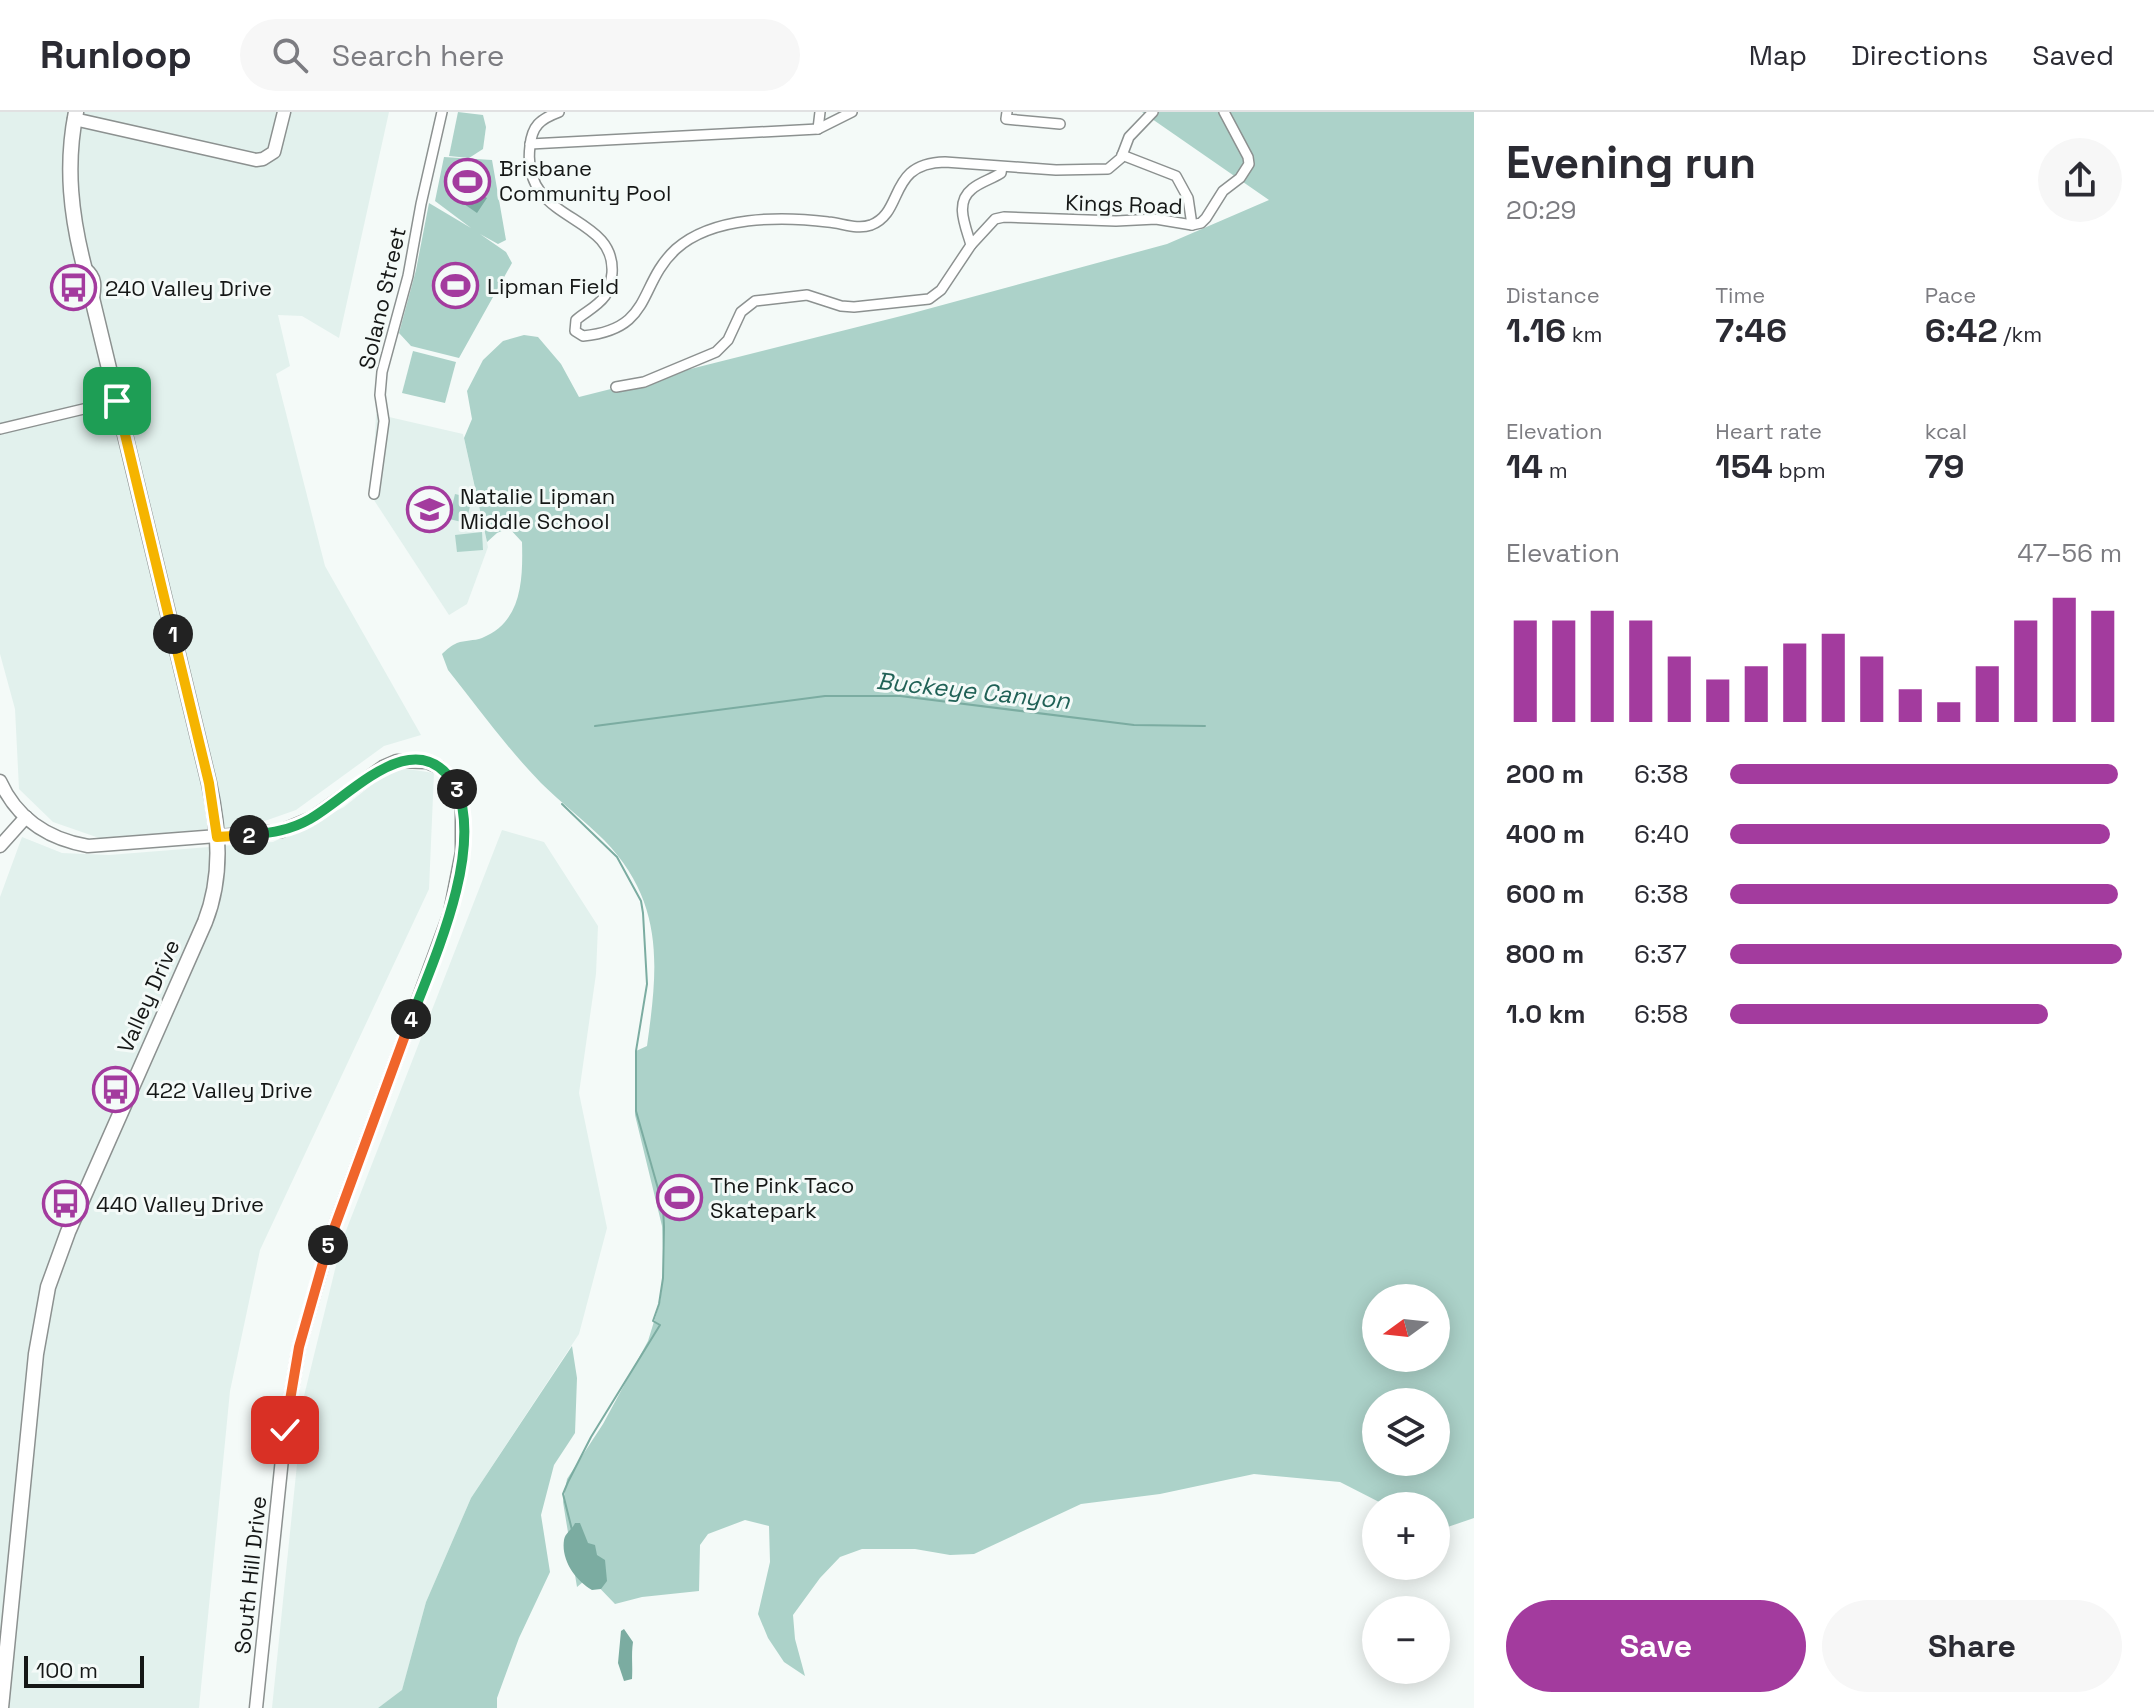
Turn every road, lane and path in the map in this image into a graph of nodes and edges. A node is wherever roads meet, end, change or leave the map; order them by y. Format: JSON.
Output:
{"nodes":[{"id":1,"x":284,"y":112,"type":"edge"},
{"id":2,"x":442,"y":112,"type":"edge"},
{"id":3,"x":559,"y":112,"type":"edge"},
{"id":4,"x":820,"y":112,"type":"edge"},
{"id":5,"x":852,"y":112,"type":"edge"},
{"id":6,"x":1007,"y":112,"type":"edge"},
{"id":7,"x":1153,"y":112,"type":"edge"},
{"id":8,"x":1224,"y":112,"type":"edge"},
{"id":9,"x":75,"y":116,"type":"edge"},
{"id":10,"x":1060,"y":124,"type":"dead end"},
{"id":11,"x":818,"y":129,"type":"junction"},
{"id":12,"x":530,"y":144,"type":"junction"},
{"id":13,"x":1122,"y":155,"type":"junction"},
{"id":14,"x":1002,"y":167,"type":"junction"},
{"id":15,"x":1192,"y":225,"type":"junction"},
{"id":16,"x":971,"y":245,"type":"junction"},
{"id":17,"x":616,"y":387,"type":"dead end"},
{"id":18,"x":117,"y":401,"type":"junction"},
{"id":19,"x":0,"y":429,"type":"edge"},
{"id":20,"x":374,"y":494,"type":"dead end"},
{"id":21,"x":0,"y":781,"type":"edge"},
{"id":22,"x":26,"y":817,"type":"junction"},
{"id":23,"x":217,"y":837,"type":"junction"},
{"id":24,"x":0,"y":846,"type":"edge"},
{"id":25,"x":1,"y":1708,"type":"edge"},
{"id":26,"x":256,"y":1708,"type":"edge"}],
"edges":[{"from":1,"to":9,"type":"street"},
{"from":2,"to":20,"type":"street","name":"Solano Street"},
{"from":3,"to":12,"type":"street"},
{"from":4,"to":11,"type":"street"},
{"from":5,"to":11,"type":"street"},
{"from":6,"to":10,"type":"street"},
{"from":7,"to":13,"type":"street"},
{"from":8,"to":15,"type":"street","name":"Kings Road"},
{"from":9,"to":18,"type":"main road","name":"Valley Drive"},
{"from":11,"to":12,"type":"street"},
{"from":12,"to":14,"type":"street"},
{"from":13,"to":14,"type":"street"},
{"from":13,"to":15,"type":"street"},
{"from":14,"to":16,"type":"street"},
{"from":15,"to":16,"type":"street","name":"Kings Road"},
{"from":16,"to":17,"type":"street","name":"Kings Road"},
{"from":18,"to":19,"type":"street"},
{"from":18,"to":23,"type":"main road","name":"Valley Drive"},
{"from":21,"to":22,"type":"street"},
{"from":22,"to":23,"type":"street","name":"South Hill Drive"},
{"from":22,"to":24,"type":"street"},
{"from":23,"to":25,"type":"main road","name":"Valley Drive"},
{"from":23,"to":26,"type":"street","name":"South Hill Drive"}]}
